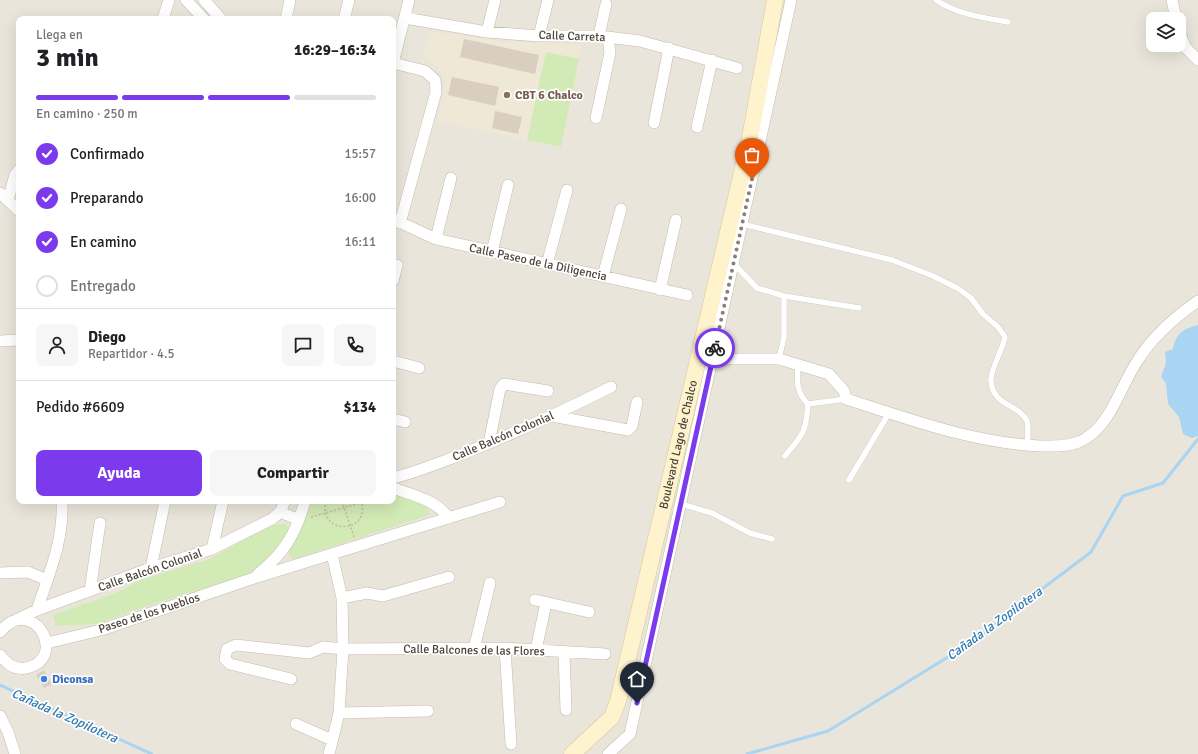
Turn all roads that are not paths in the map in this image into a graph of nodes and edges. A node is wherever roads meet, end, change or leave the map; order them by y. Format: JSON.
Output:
{"nodes":[{"id":1,"x":168,"y":0,"type":"edge"},
{"id":2,"x":186,"y":0,"type":"edge"},
{"id":3,"x":204,"y":0,"type":"edge"},
{"id":4,"x":290,"y":0,"type":"edge"},
{"id":5,"x":349,"y":0,"type":"edge"},
{"id":6,"x":409,"y":0,"type":"edge"},
{"id":7,"x":495,"y":0,"type":"edge"},
{"id":8,"x":548,"y":0,"type":"edge"},
{"id":9,"x":775,"y":0,"type":"edge"},
{"id":10,"x":791,"y":0,"type":"edge"},
{"id":11,"x":936,"y":0,"type":"edge"},
{"id":12,"x":1172,"y":0,"type":"edge"},
{"id":13,"x":606,"y":4,"type":"dead end"},
{"id":14,"x":1175,"y":12,"type":"edge"},
{"id":15,"x":164,"y":16,"type":"edge"},
{"id":16,"x":201,"y":16,"type":"edge"},
{"id":17,"x":218,"y":16,"type":"edge"},
{"id":18,"x":287,"y":16,"type":"edge"},
{"id":19,"x":345,"y":16,"type":"edge"},
{"id":20,"x":404,"y":18,"type":"junction"},
{"id":21,"x":1008,"y":22,"type":"dead end"},
{"id":22,"x":487,"y":32,"type":"junction"},
{"id":23,"x":539,"y":36,"type":"junction"},
{"id":24,"x":604,"y":37,"type":"junction"},
{"id":25,"x":669,"y":48,"type":"junction"},
{"id":26,"x":1186,"y":48,"type":"edge"},
{"id":27,"x":396,"y":51,"type":"edge"},
{"id":28,"x":712,"y":60,"type":"junction"},
{"id":29,"x":1198,"y":60,"type":"edge"},
{"id":30,"x":396,"y":64,"type":"edge"},
{"id":31,"x":737,"y":68,"type":"dead end"},
{"id":32,"x":596,"y":118,"type":"dead end"},
{"id":33,"x":654,"y":123,"type":"dead end"},
{"id":34,"x":697,"y":127,"type":"dead end"},
{"id":35,"x":16,"y":174,"type":"edge"},
{"id":36,"x":451,"y":178,"type":"dead end"},
{"id":37,"x":508,"y":185,"type":"dead end"},
{"id":38,"x":567,"y":190,"type":"dead end"},
{"id":39,"x":4,"y":196,"type":"edge"},
{"id":40,"x":16,"y":208,"type":"edge"},
{"id":41,"x":621,"y":210,"type":"dead end"},
{"id":42,"x":676,"y":220,"type":"dead end"},
{"id":43,"x":396,"y":221,"type":"edge"},
{"id":44,"x":742,"y":224,"type":"junction"},
{"id":45,"x":436,"y":239,"type":"junction"},
{"id":46,"x":492,"y":252,"type":"junction"},
{"id":47,"x":547,"y":264,"type":"junction"},
{"id":48,"x":733,"y":264,"type":"junction"},
{"id":49,"x":397,"y":265,"type":"dead end"},
{"id":50,"x":396,"y":269,"type":"edge"},
{"id":51,"x":603,"y":276,"type":"junction"},
{"id":52,"x":660,"y":290,"type":"junction"},
{"id":53,"x":687,"y":295,"type":"dead end"},
{"id":54,"x":784,"y":296,"type":"junction"},
{"id":55,"x":1198,"y":301,"type":"edge"},
{"id":56,"x":859,"y":308,"type":"dead end"},
{"id":57,"x":16,"y":340,"type":"edge"},
{"id":58,"x":0,"y":341,"type":"edge"},
{"id":59,"x":713,"y":357,"type":"junction"},
{"id":60,"x":779,"y":359,"type":"junction"},
{"id":61,"x":396,"y":362,"type":"edge"},
{"id":62,"x":798,"y":365,"type":"junction"},
{"id":63,"x":419,"y":368,"type":"dead end"},
{"id":64,"x":611,"y":387,"type":"dead end"},
{"id":65,"x":548,"y":391,"type":"dead end"},
{"id":66,"x":846,"y":399,"type":"junction"},
{"id":67,"x":637,"y":402,"type":"dead end"},
{"id":68,"x":808,"y":404,"type":"junction"},
{"id":69,"x":890,"y":412,"type":"junction"},
{"id":70,"x":552,"y":416,"type":"junction"},
{"id":71,"x":396,"y":420,"type":"edge"},
{"id":72,"x":405,"y":422,"type":"dead end"},
{"id":73,"x":489,"y":443,"type":"junction"},
{"id":74,"x":1028,"y":445,"type":"junction"},
{"id":75,"x":785,"y":456,"type":"dead end"},
{"id":76,"x":396,"y":477,"type":"edge"},
{"id":77,"x":849,"y":480,"type":"dead end"},
{"id":78,"x":396,"y":489,"type":"edge"},
{"id":79,"x":500,"y":502,"type":"dead end"},
{"id":80,"x":62,"y":504,"type":"edge"},
{"id":81,"x":164,"y":504,"type":"edge"},
{"id":82,"x":222,"y":504,"type":"edge"},
{"id":83,"x":284,"y":504,"type":"edge"},
{"id":84,"x":304,"y":504,"type":"edge"},
{"id":85,"x":681,"y":504,"type":"junction"},
{"id":86,"x":280,"y":512,"type":"junction"},
{"id":87,"x":449,"y":518,"type":"junction"},
{"id":88,"x":299,"y":520,"type":"junction"},
{"id":89,"x":100,"y":523,"type":"dead end"},
{"id":90,"x":772,"y":539,"type":"dead end"},
{"id":91,"x":212,"y":549,"type":"junction"},
{"id":92,"x":332,"y":554,"type":"junction"},
{"id":93,"x":151,"y":568,"type":"junction"},
{"id":94,"x":0,"y":573,"type":"edge"},
{"id":95,"x":450,"y":577,"type":"dead end"},
{"id":96,"x":251,"y":579,"type":"junction"},
{"id":97,"x":47,"y":580,"type":"junction"},
{"id":98,"x":490,"y":583,"type":"dead end"},
{"id":99,"x":90,"y":591,"type":"junction"},
{"id":100,"x":342,"y":598,"type":"junction"},
{"id":101,"x":37,"y":610,"type":"junction"},
{"id":102,"x":590,"y":612,"type":"dead end"},
{"id":103,"x":16,"y":620,"type":"junction"},
{"id":104,"x":0,"y":632,"type":"edge"},
{"id":105,"x":47,"y":643,"type":"junction"},
{"id":106,"x":505,"y":648,"type":"junction"},
{"id":107,"x":343,"y":649,"type":"junction"},
{"id":108,"x":474,"y":649,"type":"junction"},
{"id":109,"x":536,"y":650,"type":"junction"},
{"id":110,"x":564,"y":652,"type":"junction"},
{"id":111,"x":605,"y":654,"type":"dead end"},
{"id":112,"x":0,"y":655,"type":"edge"},
{"id":113,"x":291,"y":679,"type":"dead end"},
{"id":114,"x":566,"y":710,"type":"dead end"},
{"id":115,"x":428,"y":711,"type":"dead end"},
{"id":116,"x":339,"y":713,"type":"junction"},
{"id":117,"x":0,"y":716,"type":"edge"},
{"id":118,"x":296,"y":724,"type":"dead end"},
{"id":119,"x":332,"y":740,"type":"junction"},
{"id":120,"x":510,"y":744,"type":"dead end"},
{"id":121,"x":15,"y":754,"type":"edge"},
{"id":122,"x":329,"y":754,"type":"edge"},
{"id":123,"x":572,"y":754,"type":"edge"},
{"id":124,"x":608,"y":754,"type":"edge"}],
"edges":[{"from":1,"to":15,"type":"street"},
{"from":2,"to":16,"type":"street"},
{"from":3,"to":17,"type":"street"},
{"from":4,"to":18,"type":"street"},
{"from":5,"to":19,"type":"street"},
{"from":6,"to":20,"type":"street"},
{"from":7,"to":22,"type":"street"},
{"from":8,"to":23,"type":"street"},
{"from":9,"to":123,"type":"main road","name":"Boulevard Lago de Chalco"},
{"from":10,"to":44,"type":"street"},
{"from":11,"to":21,"type":"lane"},
{"from":12,"to":14,"type":"street"},
{"from":13,"to":24,"type":"street"},
{"from":20,"to":22,"type":"street","name":"Calle Carreta"},
{"from":20,"to":27,"type":"street"},
{"from":22,"to":23,"type":"street","name":"Calle Carreta"},
{"from":23,"to":24,"type":"street","name":"Calle Carreta"},
{"from":24,"to":25,"type":"street","name":"Calle Carreta"},
{"from":24,"to":32,"type":"street"},
{"from":25,"to":28,"type":"street","name":"Calle Carreta"},
{"from":25,"to":33,"type":"street"},
{"from":26,"to":29,"type":"street"},
{"from":28,"to":31,"type":"street","name":"Calle Carreta"},
{"from":28,"to":34,"type":"street"},
{"from":30,"to":43,"type":"street"},
{"from":35,"to":39,"type":"street"},
{"from":36,"to":45,"type":"street"},
{"from":37,"to":46,"type":"street"},
{"from":38,"to":47,"type":"street"},
{"from":39,"to":40,"type":"street"},
{"from":41,"to":51,"type":"street"},
{"from":42,"to":52,"type":"street"},
{"from":43,"to":45,"type":"street","name":"Calle Paseo de la Diligencia"},
{"from":44,"to":48,"type":"street"},
{"from":44,"to":74,"type":"lane"},
{"from":45,"to":46,"type":"street","name":"Calle Paseo de la Diligencia"},
{"from":46,"to":47,"type":"street","name":"Calle Paseo de la Diligencia"},
{"from":47,"to":51,"type":"street","name":"Calle Paseo de la Diligencia"},
{"from":48,"to":54,"type":"lane"},
{"from":48,"to":59,"type":"street"},
{"from":49,"to":50,"type":"street"},
{"from":51,"to":52,"type":"street","name":"Calle Paseo de la Diligencia"},
{"from":52,"to":53,"type":"street","name":"Calle Paseo de la Diligencia"},
{"from":54,"to":56,"type":"lane"},
{"from":54,"to":60,"type":"lane"},
{"from":55,"to":74,"type":"street"},
{"from":57,"to":58,"type":"street"},
{"from":59,"to":60,"type":"street"},
{"from":59,"to":85,"type":"street"},
{"from":60,"to":62,"type":"street"},
{"from":61,"to":63,"type":"street"},
{"from":62,"to":66,"type":"street"},
{"from":62,"to":68,"type":"lane"},
{"from":64,"to":70,"type":"street","name":"Calle Balcón Colonial"},
{"from":65,"to":73,"type":"street"},
{"from":66,"to":68,"type":"lane"},
{"from":66,"to":69,"type":"street"},
{"from":67,"to":70,"type":"street"},
{"from":68,"to":75,"type":"lane"},
{"from":69,"to":74,"type":"street"},
{"from":69,"to":77,"type":"lane"},
{"from":70,"to":73,"type":"street","name":"Calle Balcón Colonial"},
{"from":71,"to":72,"type":"street"},
{"from":73,"to":76,"type":"street","name":"Calle Balcón Colonial"},
{"from":78,"to":87,"type":"street"},
{"from":79,"to":87,"type":"street"},
{"from":80,"to":97,"type":"street"},
{"from":81,"to":93,"type":"street"},
{"from":82,"to":91,"type":"street"},
{"from":83,"to":86,"type":"street"},
{"from":84,"to":88,"type":"street"},
{"from":85,"to":90,"type":"lane"},
{"from":85,"to":124,"type":"street"},
{"from":86,"to":88,"type":"street"},
{"from":86,"to":91,"type":"street","name":"Calle Balcón Colonial"},
{"from":87,"to":92,"type":"street"},
{"from":88,"to":96,"type":"street"},
{"from":89,"to":99,"type":"street"},
{"from":91,"to":93,"type":"street","name":"Calle Balcón Colonial"},
{"from":92,"to":96,"type":"street"},
{"from":92,"to":100,"type":"street"},
{"from":93,"to":99,"type":"street","name":"Calle Balcón Colonial"},
{"from":94,"to":97,"type":"street"},
{"from":95,"to":100,"type":"street"},
{"from":96,"to":105,"type":"street","name":"Paseo de los Pueblos"},
{"from":97,"to":101,"type":"street"},
{"from":98,"to":108,"type":"street"},
{"from":99,"to":101,"type":"street","name":"Calle Balcón Colonial"},
{"from":100,"to":107,"type":"street"},
{"from":101,"to":103,"type":"street","name":"Calle Balcón Colonial"},
{"from":102,"to":109,"type":"street"},
{"from":103,"to":104,"type":"street","name":"Calle Balcón Colonial"},
{"from":103,"to":105,"type":"street"},
{"from":105,"to":112,"type":"street"},
{"from":106,"to":108,"type":"street","name":"Calle Balcones de las Flores"},
{"from":106,"to":109,"type":"street","name":"Calle Balcones de las Flores"},
{"from":106,"to":120,"type":"street"},
{"from":107,"to":108,"type":"street","name":"Calle Balcones de las Flores"},
{"from":107,"to":113,"type":"street","name":"Calle Balcones de las Flores"},
{"from":107,"to":116,"type":"street"},
{"from":109,"to":110,"type":"street","name":"Calle Balcones de las Flores"},
{"from":110,"to":111,"type":"street","name":"Calle Balcones de las Flores"},
{"from":110,"to":114,"type":"street"},
{"from":115,"to":116,"type":"street"},
{"from":116,"to":119,"type":"street"},
{"from":117,"to":121,"type":"street"},
{"from":118,"to":119,"type":"street"},
{"from":119,"to":122,"type":"street"}]}
